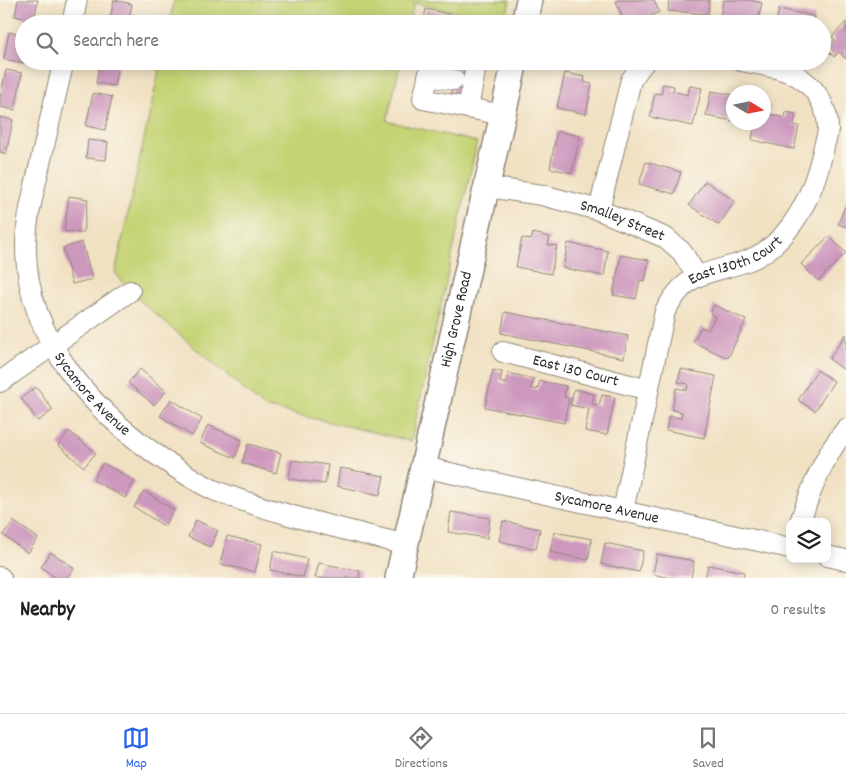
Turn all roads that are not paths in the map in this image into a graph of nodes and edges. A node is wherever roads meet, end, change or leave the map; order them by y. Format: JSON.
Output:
{"nodes":[{"id":1,"x":78,"y":0,"type":"edge"},
{"id":2,"x":529,"y":0,"type":"edge"},
{"id":3,"x":74,"y":15,"type":"edge"},
{"id":4,"x":526,"y":15,"type":"edge"},
{"id":5,"x":62,"y":70,"type":"edge"},
{"id":6,"x":430,"y":70,"type":"edge"},
{"id":7,"x":433,"y":70,"type":"edge"},
{"id":8,"x":470,"y":70,"type":"edge"},
{"id":9,"x":513,"y":70,"type":"edge"},
{"id":10,"x":638,"y":70,"type":"edge"},
{"id":11,"x":780,"y":70,"type":"edge"},
{"id":12,"x":465,"y":81,"type":"junction"},
{"id":13,"x":468,"y":108,"type":"junction"},
{"id":14,"x":503,"y":115,"type":"junction"},
{"id":15,"x":487,"y":187,"type":"junction"},
{"id":16,"x":599,"y":210,"type":"junction"},
{"id":17,"x":697,"y":276,"type":"junction"},
{"id":18,"x":130,"y":290,"type":"dead end"},
{"id":19,"x":52,"y":345,"type":"junction"},
{"id":20,"x":503,"y":352,"type":"dead end"},
{"id":21,"x":0,"y":382,"type":"edge"},
{"id":22,"x":649,"y":390,"type":"junction"},
{"id":23,"x":846,"y":429,"type":"edge"},
{"id":24,"x":423,"y":467,"type":"junction"},
{"id":25,"x":623,"y":511,"type":"junction"},
{"id":26,"x":801,"y":518,"type":"edge"},
{"id":27,"x":406,"y":545,"type":"junction"},
{"id":28,"x":786,"y":547,"type":"edge"},
{"id":29,"x":831,"y":557,"type":"edge"},
{"id":30,"x":846,"y":560,"type":"edge"},
{"id":31,"x":398,"y":578,"type":"edge"}],
"edges":[{"from":1,"to":3,"type":"street"},
{"from":2,"to":4,"type":"main road"},
{"from":5,"to":19,"type":"street","name":"Sycamore Avenue"},
{"from":6,"to":13,"type":"street"},
{"from":7,"to":12,"type":"street"},
{"from":8,"to":12,"type":"street"},
{"from":9,"to":14,"type":"main road","name":"High Grove Road"},
{"from":10,"to":16,"type":"street"},
{"from":11,"to":17,"type":"street","name":"East 130th Court"},
{"from":12,"to":13,"type":"street"},
{"from":13,"to":14,"type":"street"},
{"from":14,"to":15,"type":"main road","name":"High Grove Road"},
{"from":15,"to":16,"type":"street","name":"Smalley Street"},
{"from":15,"to":24,"type":"main road","name":"High Grove Road"},
{"from":16,"to":17,"type":"street","name":"Smalley Street"},
{"from":17,"to":22,"type":"street","name":"East 130th Court"},
{"from":18,"to":19,"type":"street"},
{"from":19,"to":21,"type":"street"},
{"from":19,"to":27,"type":"street","name":"Sycamore Avenue"},
{"from":20,"to":22,"type":"street","name":"East 130 Court"},
{"from":22,"to":25,"type":"street","name":"East 130th Court"},
{"from":23,"to":26,"type":"street"},
{"from":24,"to":25,"type":"street","name":"Sycamore Avenue"},
{"from":24,"to":27,"type":"main road","name":"High Grove Road"},
{"from":25,"to":28,"type":"street","name":"Sycamore Avenue"},
{"from":27,"to":31,"type":"main road","name":"High Grove Road"},
{"from":29,"to":30,"type":"street"}]}
